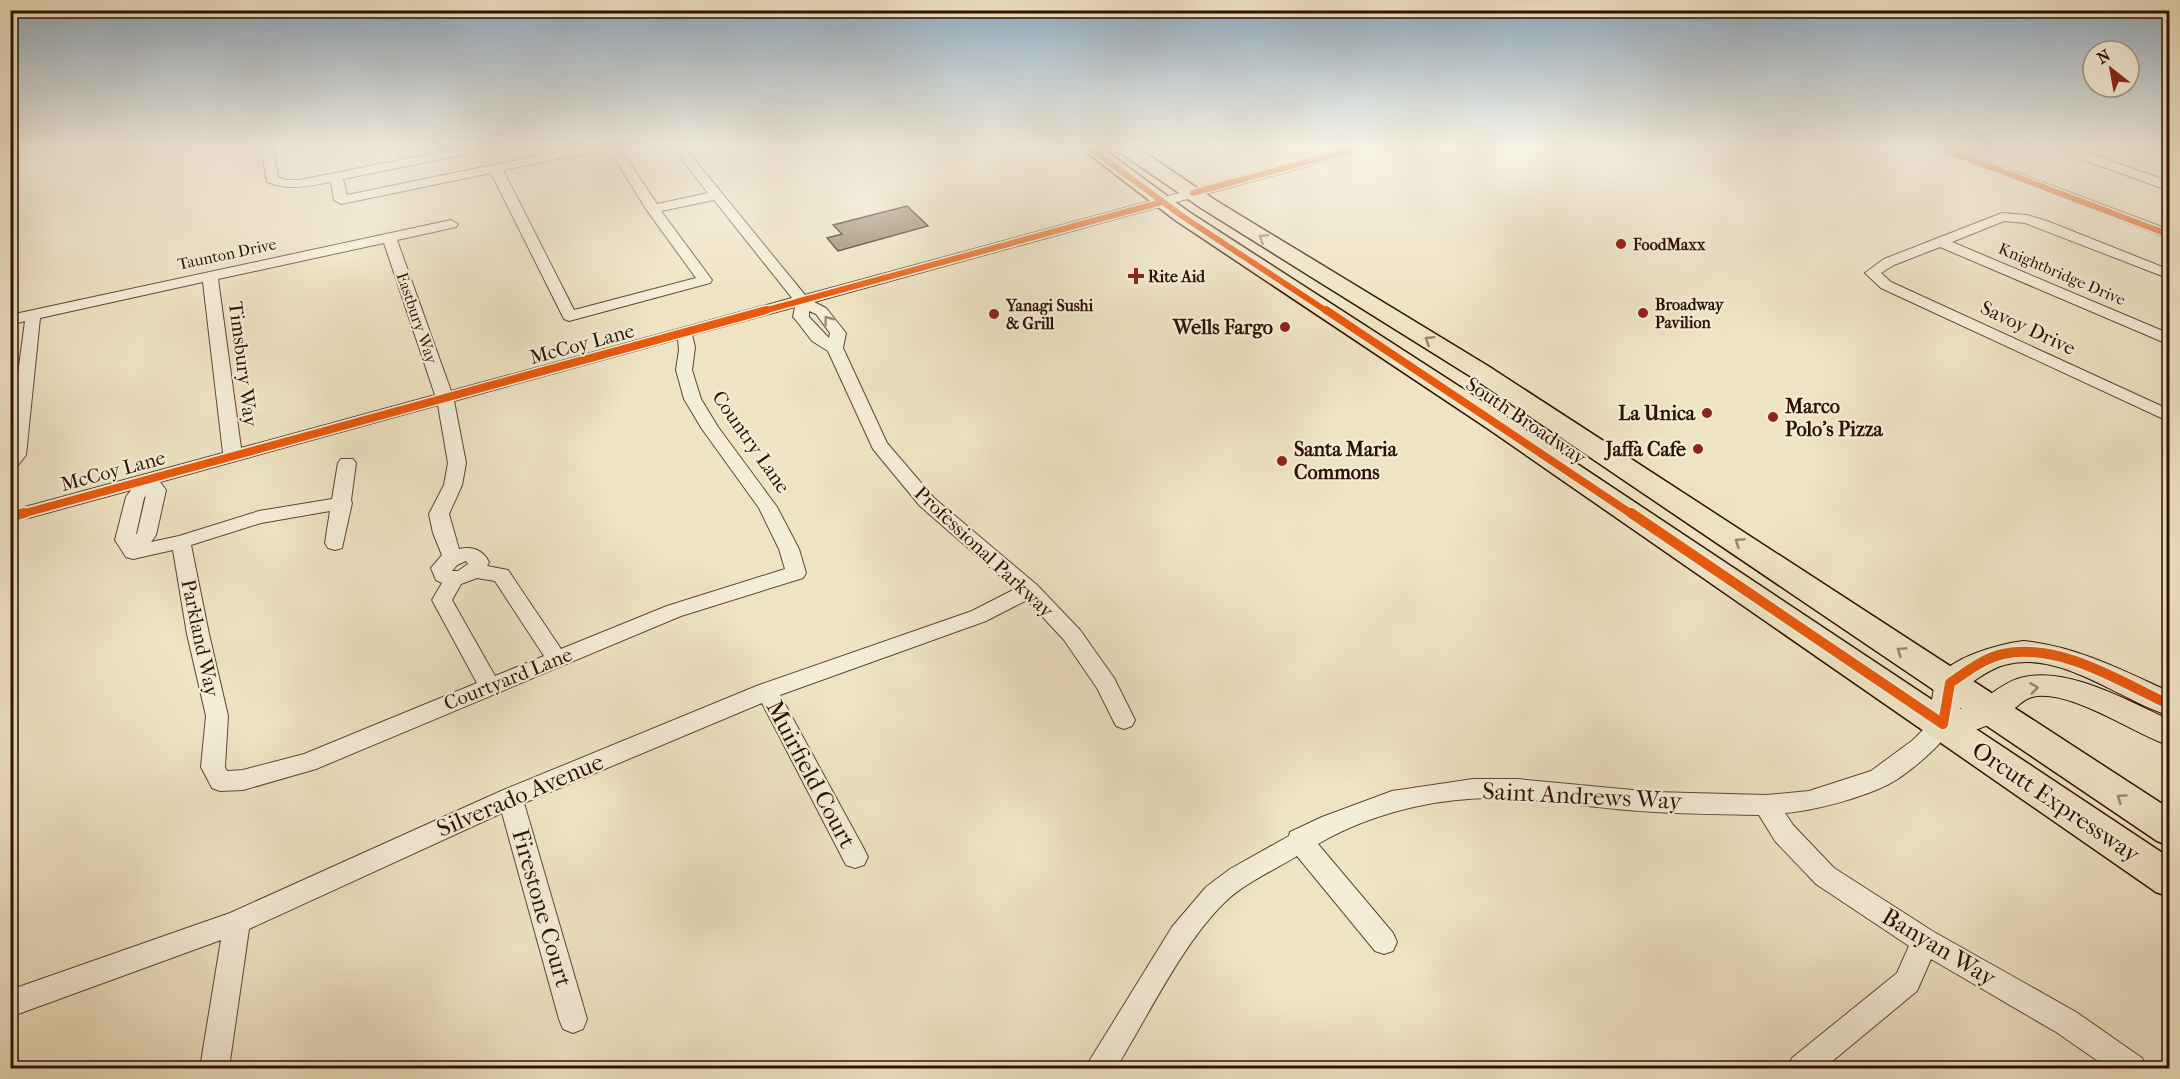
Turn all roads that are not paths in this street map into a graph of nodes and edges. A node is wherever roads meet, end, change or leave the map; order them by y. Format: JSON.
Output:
{"nodes":[{"id":1,"x":340,"y":198,"type":"edge"},
{"id":2,"x":369,"y":198,"type":"edge"},
{"id":3,"x":510,"y":198,"type":"edge"},
{"id":4,"x":646,"y":198,"type":"edge"},
{"id":5,"x":701,"y":198,"type":"edge"},
{"id":6,"x":719,"y":198,"type":"edge"},
{"id":7,"x":1157,"y":198,"type":"edge"},
{"id":8,"x":1175,"y":198,"type":"edge"},
{"id":9,"x":1202,"y":198,"type":"edge"},
{"id":10,"x":2073,"y":198,"type":"edge"},
{"id":11,"x":2098,"y":198,"type":"edge"},
{"id":12,"x":1162,"y":202,"type":"junction"},
{"id":13,"x":653,"y":209,"type":"junction"},
{"id":14,"x":451,"y":224,"type":"dead end"},
{"id":15,"x":2169,"y":225,"type":"edge"},
{"id":16,"x":2169,"y":235,"type":"edge"},
{"id":17,"x":389,"y":237,"type":"junction"},
{"id":18,"x":1941,"y":242,"type":"junction"},
{"id":19,"x":2169,"y":274,"type":"edge"},
{"id":20,"x":210,"y":276,"type":"junction"},
{"id":21,"x":803,"y":302,"type":"junction"},
{"id":22,"x":33,"y":315,"type":"junction"},
{"id":23,"x":10,"y":320,"type":"edge"},
{"id":24,"x":684,"y":334,"type":"junction"},
{"id":25,"x":2169,"y":340,"type":"edge"},
{"id":26,"x":445,"y":399,"type":"junction"},
{"id":27,"x":2169,"y":417,"type":"edge"},
{"id":28,"x":233,"y":457,"type":"junction"},
{"id":29,"x":347,"y":463,"type":"dead end"},
{"id":30,"x":10,"y":464,"type":"edge"},
{"id":31,"x":149,"y":480,"type":"junction"},
{"id":32,"x":343,"y":503,"type":"junction"},
{"id":33,"x":10,"y":517,"type":"edge"},
{"id":34,"x":181,"y":542,"type":"junction"},
{"id":35,"x":335,"y":543,"type":"dead end"},
{"id":36,"x":454,"y":568,"type":"junction"},
{"id":37,"x":796,"y":573,"type":"joint"},
{"id":38,"x":1030,"y":590,"type":"junction"},
{"id":39,"x":557,"y":659,"type":"junction"},
{"id":40,"x":1950,"y":683,"type":"junction"},
{"id":41,"x":489,"y":687,"type":"junction"},
{"id":42,"x":766,"y":691,"type":"junction"},
{"id":43,"x":2169,"y":705,"type":"edge"},
{"id":44,"x":1991,"y":711,"type":"junction"},
{"id":45,"x":1124,"y":720,"type":"dead end"},
{"id":46,"x":1943,"y":724,"type":"junction"},
{"id":47,"x":2169,"y":734,"type":"edge"},
{"id":48,"x":220,"y":781,"type":"joint"},
{"id":49,"x":510,"y":798,"type":"junction"},
{"id":50,"x":1766,"y":805,"type":"junction"},
{"id":51,"x":2169,"y":830,"type":"edge"},
{"id":52,"x":1299,"y":840,"type":"junction"},
{"id":53,"x":855,"y":857,"type":"dead end"},
{"id":54,"x":2169,"y":880,"type":"edge"},
{"id":55,"x":237,"y":922,"type":"junction"},
{"id":56,"x":1925,"y":941,"type":"junction"},
{"id":57,"x":1384,"y":942,"type":"dead end"},
{"id":58,"x":10,"y":1004,"type":"edge"},
{"id":59,"x":573,"y":1019,"type":"dead end"},
{"id":60,"x":214,"y":1068,"type":"edge"},
{"id":61,"x":1100,"y":1068,"type":"edge"},
{"id":62,"x":1802,"y":1068,"type":"edge"},
{"id":63,"x":2132,"y":1068,"type":"edge"}],
"edges":[{"from":1,"to":2,"type":"street"},
{"from":3,"to":13,"type":"street"},
{"from":4,"to":13,"type":"street"},
{"from":5,"to":13,"type":"street"},
{"from":6,"to":21,"type":"street","name":"Professional Parkway"},
{"from":7,"to":12,"type":"highway","name":"South Broadway"},
{"from":8,"to":12,"type":"street","name":"McCoy Lane"},
{"from":40,"to":9,"type":"highway","name":"South Broadway","one_way":true},
{"from":10,"to":16,"type":"street"},
{"from":11,"to":15,"type":"street"},
{"from":12,"to":21,"type":"street","name":"McCoy Lane"},
{"from":12,"to":46,"type":"highway","name":"South Broadway"},
{"from":14,"to":17,"type":"street","name":"Taunton Drive"},
{"from":17,"to":20,"type":"street","name":"Taunton Drive"},
{"from":17,"to":26,"type":"street","name":"Eastbury Way"},
{"from":18,"to":19,"type":"street"},
{"from":18,"to":25,"type":"street","name":"Knightbridge Drive"},
{"from":18,"to":27,"type":"street","name":"Savoy Drive"},
{"from":20,"to":22,"type":"street","name":"Taunton Drive"},
{"from":20,"to":28,"type":"street","name":"Timsbury Way"},
{"from":21,"to":24,"type":"street","name":"McCoy Lane"},
{"from":21,"to":38,"type":"street","name":"Professional Parkway"},
{"from":22,"to":23,"type":"street","name":"Taunton Drive"},
{"from":22,"to":30,"type":"street"},
{"from":24,"to":26,"type":"street","name":"McCoy Lane"},
{"from":24,"to":37,"type":"street","name":"Country Lane"},
{"from":26,"to":28,"type":"street","name":"McCoy Lane"},
{"from":26,"to":36,"type":"street","name":"Eastbury Way"},
{"from":28,"to":31,"type":"street","name":"McCoy Lane"},
{"from":29,"to":32,"type":"street"},
{"from":31,"to":33,"type":"street","name":"McCoy Lane"},
{"from":31,"to":34,"type":"street"},
{"from":32,"to":34,"type":"street"},
{"from":32,"to":35,"type":"street"},
{"from":34,"to":48,"type":"street","name":"Parkland Way"},
{"from":36,"to":39,"type":"street"},
{"from":36,"to":41,"type":"street"},
{"from":37,"to":39,"type":"street","name":"Courtyard Lane"},
{"from":38,"to":42,"type":"street","name":"Silverado Avenue"},
{"from":38,"to":45,"type":"street","name":"Professional Parkway"},
{"from":39,"to":41,"type":"street","name":"Courtyard Lane"},
{"from":40,"to":43,"type":"main road"},
{"from":40,"to":44,"type":"highway","name":"Orcutt Expressway"},
{"from":40,"to":46,"type":"main road"},
{"from":41,"to":48,"type":"street","name":"Courtyard Lane"},
{"from":42,"to":49,"type":"street","name":"Silverado Avenue"},
{"from":42,"to":53,"type":"street","name":"Muirfield Court"},
{"from":44,"to":46,"type":"main road"},
{"from":44,"to":47,"type":"main road","one_way":true},
{"from":51,"to":44,"type":"highway","name":"Orcutt Expressway","one_way":true},
{"from":46,"to":50,"type":"street","name":"Saint Andrews Way"},
{"from":46,"to":54,"type":"highway","name":"Orcutt Expressway"},
{"from":49,"to":55,"type":"street","name":"Silverado Avenue"},
{"from":49,"to":59,"type":"street","name":"Firestone Court"},
{"from":50,"to":52,"type":"street","name":"Saint Andrews Way"},
{"from":50,"to":56,"type":"street","name":"Banyan Way"},
{"from":52,"to":57,"type":"street"},
{"from":52,"to":61,"type":"street","name":"Saint Andrews Way"},
{"from":55,"to":58,"type":"street","name":"Silverado Avenue"},
{"from":55,"to":60,"type":"street"},
{"from":56,"to":62,"type":"street"},
{"from":56,"to":63,"type":"street","name":"Banyan Way"}]}
